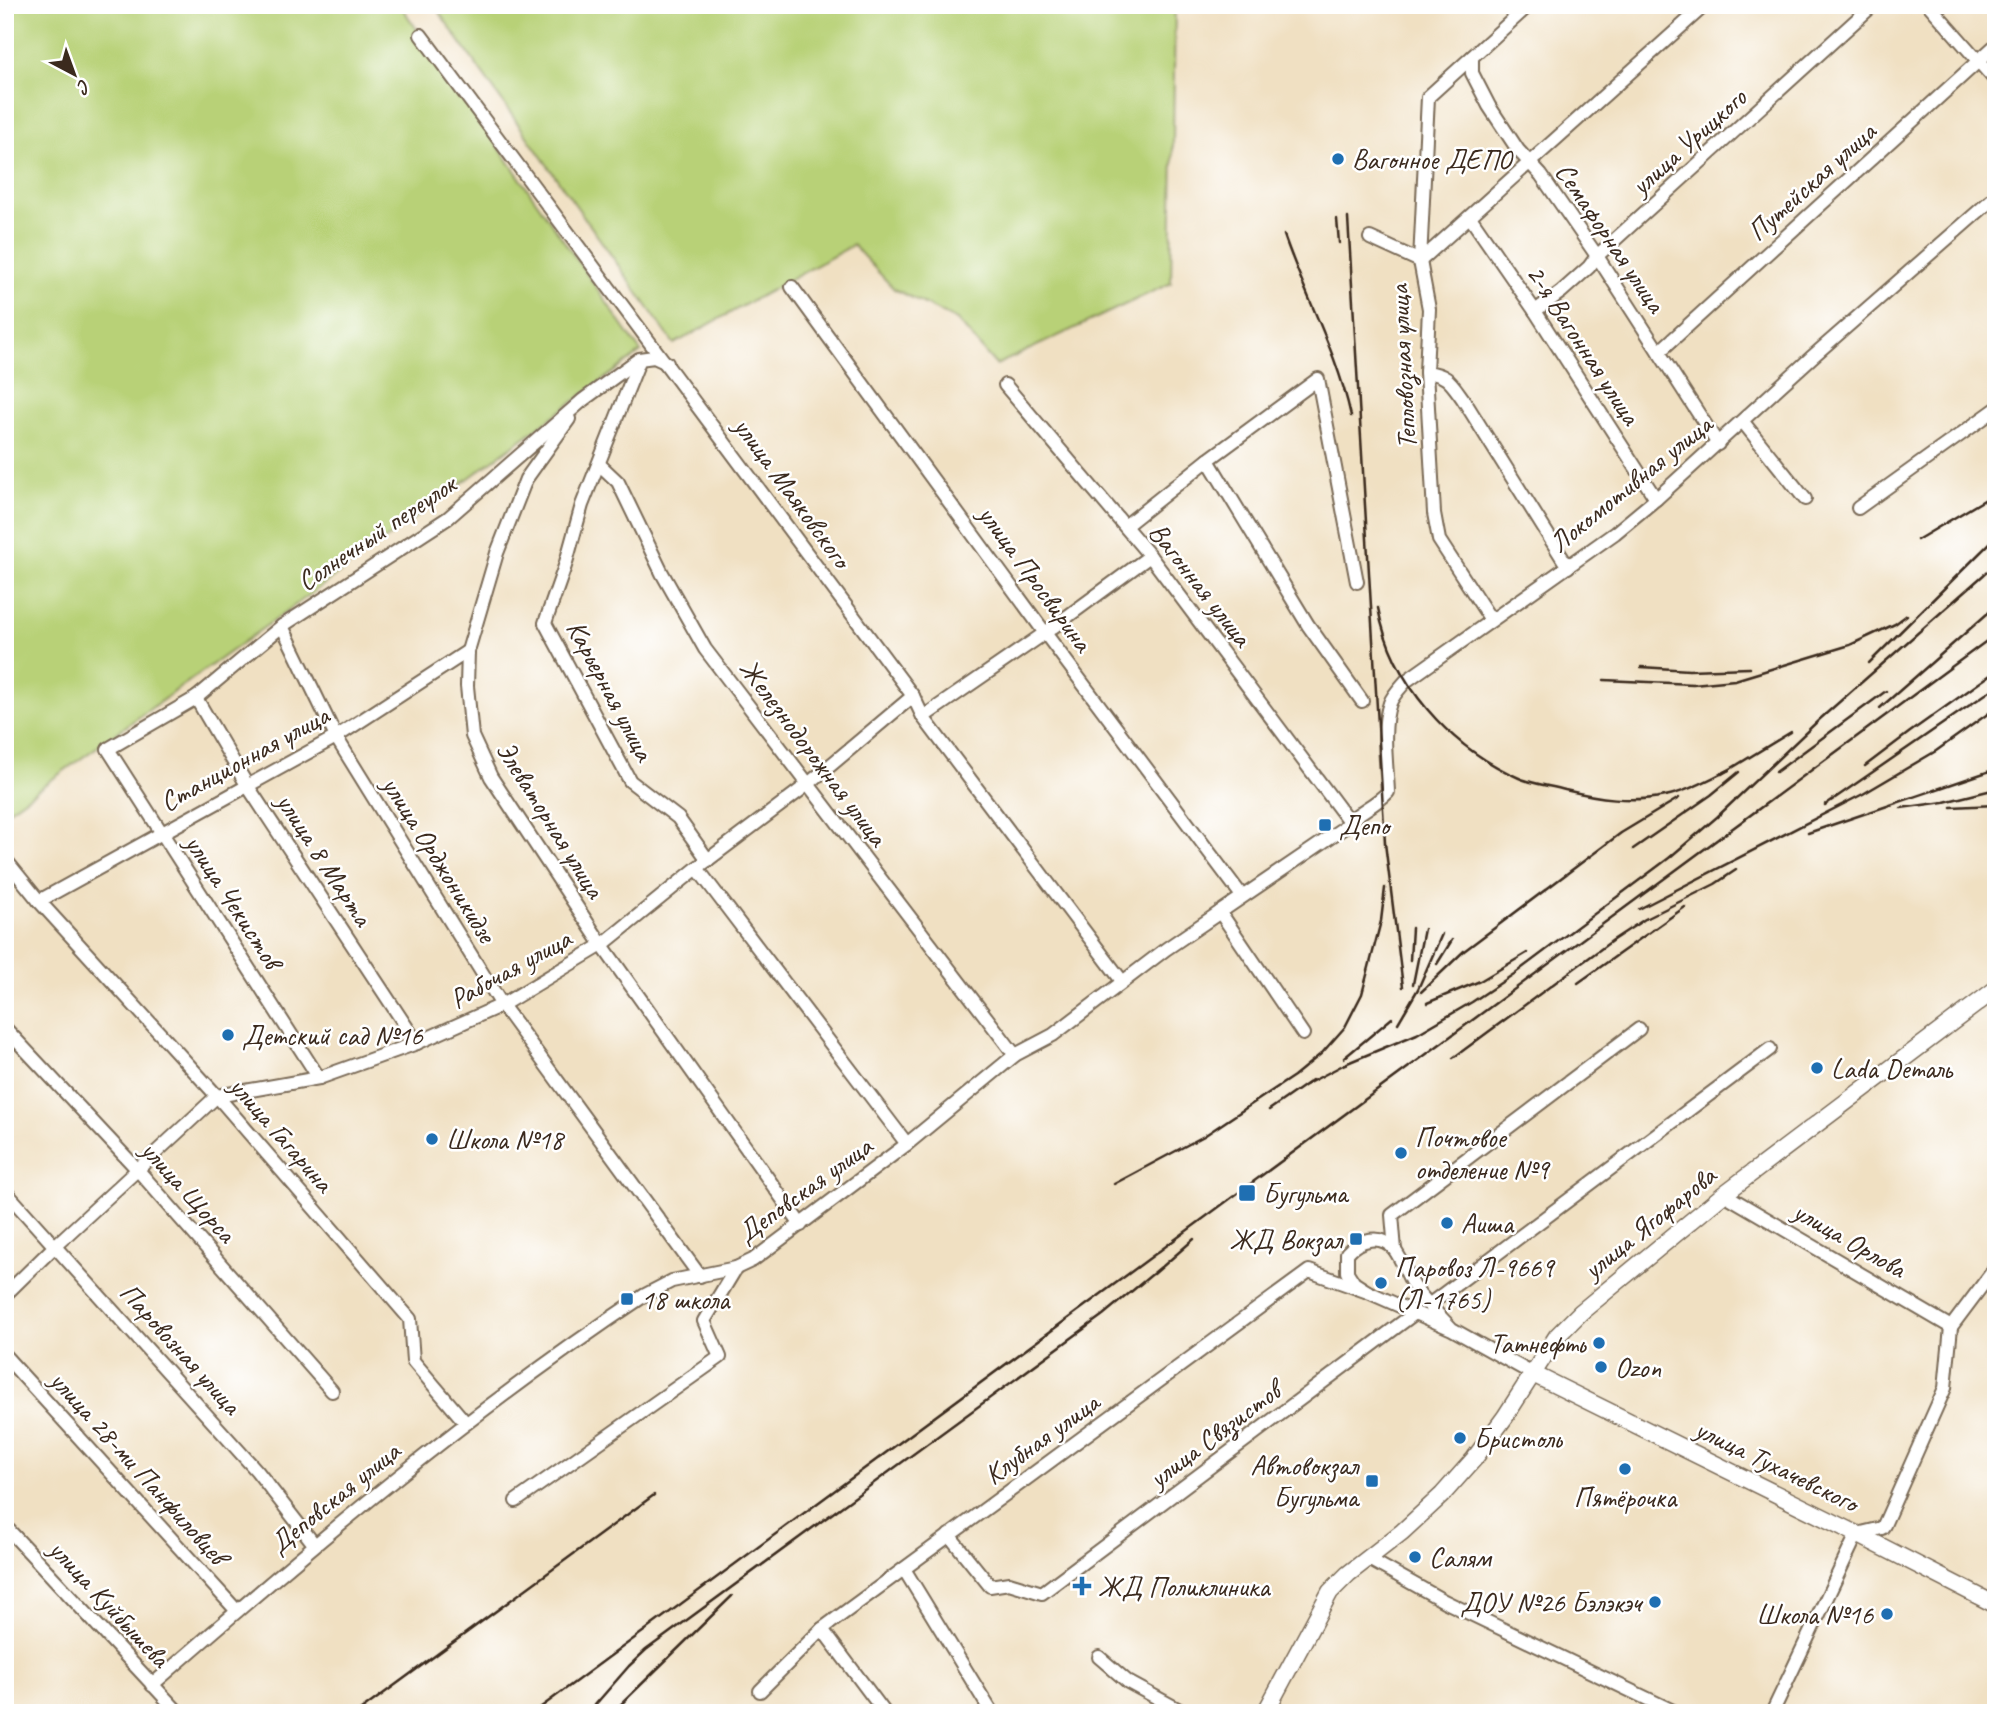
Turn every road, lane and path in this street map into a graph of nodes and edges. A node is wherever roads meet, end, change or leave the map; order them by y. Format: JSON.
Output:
{"nodes":[{"id":1,"x":1529,"y":5,"type":"edge"},
{"id":2,"x":1705,"y":5,"type":"edge"},
{"id":3,"x":1874,"y":5,"type":"edge"},
{"id":4,"x":1929,"y":5,"type":"edge"},
{"id":5,"x":421,"y":35,"type":"dead end"},
{"id":6,"x":1996,"y":45,"type":"edge"},
{"id":7,"x":1472,"y":57,"type":"junction"},
{"id":8,"x":1978,"y":61,"type":"junction"},
{"id":9,"x":1996,"y":81,"type":"edge"},
{"id":10,"x":1530,"y":163,"type":"junction"},
{"id":11,"x":1996,"y":196,"type":"edge"},
{"id":12,"x":1470,"y":216,"type":"junction"},
{"id":13,"x":1370,"y":238,"type":"dead end"},
{"id":14,"x":1597,"y":256,"type":"junction"},
{"id":15,"x":1420,"y":261,"type":"junction"},
{"id":16,"x":792,"y":287,"type":"dead end"},
{"id":17,"x":1535,"y":311,"type":"junction"},
{"id":18,"x":1659,"y":352,"type":"junction"},
{"id":19,"x":639,"y":359,"type":"junction"},
{"id":20,"x":667,"y":363,"type":"junction"},
{"id":21,"x":1426,"y":372,"type":"junction"},
{"id":22,"x":1005,"y":385,"type":"dead end"},
{"id":23,"x":583,"y":400,"type":"junction"},
{"id":24,"x":1996,"y":409,"type":"edge"},
{"id":25,"x":1743,"y":422,"type":"junction"},
{"id":26,"x":1718,"y":444,"type":"junction"},
{"id":27,"x":1208,"y":460,"type":"junction"},
{"id":28,"x":599,"y":464,"type":"junction"},
{"id":29,"x":1656,"y":499,"type":"junction"},
{"id":30,"x":1805,"y":499,"type":"dead end"},
{"id":31,"x":1857,"y":508,"type":"dead end"},
{"id":32,"x":1125,"y":527,"type":"junction"},
{"id":33,"x":1150,"y":556,"type":"junction"},
{"id":34,"x":1568,"y":567,"type":"junction"},
{"id":35,"x":1357,"y":582,"type":"dead end"},
{"id":36,"x":1491,"y":620,"type":"junction"},
{"id":37,"x":282,"y":626,"type":"junction"},
{"id":38,"x":1045,"y":633,"type":"junction"},
{"id":39,"x":468,"y":651,"type":"junction"},
{"id":40,"x":913,"y":696,"type":"junction"},
{"id":41,"x":197,"y":698,"type":"junction"},
{"id":42,"x":1362,"y":701,"type":"dead end"},
{"id":43,"x":923,"y":717,"type":"junction"},
{"id":44,"x":336,"y":737,"type":"junction"},
{"id":45,"x":108,"y":749,"type":"joint"},
{"id":46,"x":247,"y":785,"type":"junction"},
{"id":47,"x":807,"y":785,"type":"junction"},
{"id":48,"x":1348,"y":820,"type":"junction"},
{"id":49,"x":161,"y":832,"type":"junction"},
{"id":50,"x":5,"y":859,"type":"edge"},
{"id":51,"x":702,"y":864,"type":"junction"},
{"id":52,"x":1242,"y":896,"type":"junction"},
{"id":53,"x":38,"y":901,"type":"junction"},
{"id":54,"x":1220,"y":912,"type":"junction"},
{"id":55,"x":602,"y":944,"type":"junction"},
{"id":56,"x":1122,"y":981,"type":"junction"},
{"id":57,"x":1996,"y":989,"type":"edge"},
{"id":58,"x":502,"y":1005,"type":"junction"},
{"id":59,"x":5,"y":1028,"type":"edge"},
{"id":60,"x":1639,"y":1030,"type":"dead end"},
{"id":61,"x":1303,"y":1034,"type":"dead end"},
{"id":62,"x":417,"y":1043,"type":"junction"},
{"id":63,"x":1770,"y":1049,"type":"dead end"},
{"id":64,"x":1015,"y":1055,"type":"junction"},
{"id":65,"x":319,"y":1078,"type":"junction"},
{"id":66,"x":217,"y":1096,"type":"junction"},
{"id":67,"x":907,"y":1144,"type":"junction"},
{"id":68,"x":137,"y":1169,"type":"junction"},
{"id":69,"x":5,"y":1191,"type":"edge"},
{"id":70,"x":1724,"y":1194,"type":"junction"},
{"id":71,"x":801,"y":1225,"type":"junction"},
{"id":72,"x":56,"y":1245,"type":"junction"},
{"id":73,"x":1395,"y":1250,"type":"junction"},
{"id":74,"x":1996,"y":1267,"type":"edge"},
{"id":75,"x":736,"y":1268,"type":"junction"},
{"id":76,"x":700,"y":1276,"type":"junction"},
{"id":77,"x":1368,"y":1292,"type":"junction"},
{"id":78,"x":5,"y":1295,"type":"edge"},
{"id":79,"x":1430,"y":1304,"type":"junction"},
{"id":80,"x":1415,"y":1313,"type":"junction"},
{"id":81,"x":1951,"y":1327,"type":"junction"},
{"id":82,"x":1452,"y":1329,"type":"junction"},
{"id":83,"x":5,"y":1356,"type":"edge"},
{"id":84,"x":1533,"y":1374,"type":"junction"},
{"id":85,"x":332,"y":1391,"type":"dead end"},
{"id":86,"x":465,"y":1422,"type":"junction"},
{"id":87,"x":516,"y":1501,"type":"dead end"},
{"id":88,"x":5,"y":1526,"type":"edge"},
{"id":89,"x":1857,"y":1534,"type":"junction"},
{"id":90,"x":949,"y":1535,"type":"junction"},
{"id":91,"x":314,"y":1544,"type":"junction"},
{"id":92,"x":1367,"y":1558,"type":"junction"},
{"id":93,"x":904,"y":1569,"type":"junction"},
{"id":94,"x":1996,"y":1605,"type":"edge"},
{"id":95,"x":237,"y":1611,"type":"junction"},
{"id":96,"x":822,"y":1629,"type":"junction"},
{"id":97,"x":1099,"y":1657,"type":"dead end"},
{"id":98,"x":152,"y":1685,"type":"junction"},
{"id":99,"x":760,"y":1691,"type":"dead end"},
{"id":100,"x":988,"y":1711,"type":"edge"},
{"id":101,"x":179,"y":1713,"type":"edge"},
{"id":102,"x":885,"y":1713,"type":"edge"},
{"id":103,"x":1185,"y":1713,"type":"edge"},
{"id":104,"x":1265,"y":1713,"type":"edge"},
{"id":105,"x":1677,"y":1713,"type":"edge"},
{"id":106,"x":1772,"y":1713,"type":"edge"}],
"edges":[{"from":1,"to":7,"type":"street"},
{"from":2,"to":10,"type":"street"},
{"from":3,"to":14,"type":"street","name":"улица Урицкого"},
{"from":4,"to":8,"type":"street"},
{"from":5,"to":20,"type":"street","name":"улица Маяковского"},
{"from":6,"to":8,"type":"street","name":"Путейская улица"},
{"from":7,"to":10,"type":"street","name":"Семафорная улица"},
{"from":7,"to":15,"type":"street","name":"Тепловозная улица"},
{"from":8,"to":9,"type":"street"},
{"from":8,"to":18,"type":"street","name":"Путейская улица"},
{"from":10,"to":12,"type":"street"},
{"from":10,"to":14,"type":"street","name":"Семафорная улица"},
{"from":11,"to":25,"type":"street","name":"Локомотивная улица"},
{"from":12,"to":15,"type":"street"},
{"from":12,"to":17,"type":"street","name":"2-я Вагонная улица"},
{"from":13,"to":15,"type":"street"},
{"from":14,"to":17,"type":"street","name":"улица Урицкого"},
{"from":14,"to":18,"type":"street","name":"Семафорная улица"},
{"from":15,"to":21,"type":"street","name":"Тепловозная улица"},
{"from":16,"to":38,"type":"street","name":"улица Просвирина"},
{"from":17,"to":29,"type":"street","name":"2-я Вагонная улица"},
{"from":18,"to":26,"type":"street","name":"Семафорная улица"},
{"from":19,"to":20,"type":"street"},
{"from":19,"to":23,"type":"street","name":"Солнечный переулок"},
{"from":19,"to":28,"type":"street","name":"Карьерная улица"},
{"from":20,"to":40,"type":"street","name":"улица Маяковского"},
{"from":21,"to":34,"type":"street"},
{"from":21,"to":36,"type":"street","name":"Тепловозная улица"},
{"from":22,"to":32,"type":"street","name":"Вагонная улица"},
{"from":23,"to":37,"type":"street","name":"Солнечный переулок"},
{"from":23,"to":39,"type":"street","name":"Элеваторная улица"},
{"from":24,"to":31,"type":"street"},
{"from":25,"to":26,"type":"street","name":"Локомотивная улица"},
{"from":25,"to":30,"type":"street"},
{"from":26,"to":29,"type":"street","name":"Локомотивная улица"},
{"from":27,"to":32,"type":"street"},
{"from":27,"to":35,"type":"street"},
{"from":27,"to":42,"type":"street"},
{"from":28,"to":47,"type":"street","name":"Железнодорожная улица"},
{"from":28,"to":51,"type":"street","name":"Карьерная улица"},
{"from":29,"to":34,"type":"street","name":"Локомотивная улица"},
{"from":32,"to":33,"type":"street","name":"Вагонная улица"},
{"from":33,"to":38,"type":"street"},
{"from":33,"to":48,"type":"street","name":"Вагонная улица"},
{"from":34,"to":36,"type":"street","name":"Локомотивная улица"},
{"from":36,"to":48,"type":"street","name":"Локомотивная улица"},
{"from":37,"to":41,"type":"street","name":"Солнечный переулок"},
{"from":37,"to":44,"type":"street","name":"улица Орджоникидзе"},
{"from":38,"to":43,"type":"street"},
{"from":38,"to":52,"type":"street","name":"улица Просвирина"},
{"from":39,"to":44,"type":"street","name":"Станционная улица"},
{"from":39,"to":55,"type":"street","name":"Элеваторная улица"},
{"from":40,"to":43,"type":"street","name":"улица Маяковского"},
{"from":40,"to":47,"type":"street","name":"Рабочая улица"},
{"from":41,"to":45,"type":"street","name":"Солнечный переулок"},
{"from":41,"to":46,"type":"street","name":"улица 8 Марта"},
{"from":43,"to":56,"type":"street","name":"улица Маяковского"},
{"from":44,"to":46,"type":"street","name":"Станционная улица"},
{"from":44,"to":58,"type":"street","name":"улица Орджоникидзе"},
{"from":45,"to":49,"type":"street","name":"улица Чекистов"},
{"from":46,"to":49,"type":"street","name":"Станционная улица"},
{"from":46,"to":62,"type":"street","name":"улица 8 Марта"},
{"from":47,"to":51,"type":"street","name":"Рабочая улица"},
{"from":47,"to":64,"type":"street","name":"Железнодорожная улица"},
{"from":48,"to":52,"type":"street","name":"Деповская улица"},
{"from":49,"to":53,"type":"street","name":"Станционная улица"},
{"from":49,"to":65,"type":"street","name":"улица Чекистов"},
{"from":50,"to":53,"type":"street","name":"улица Гагарина"},
{"from":51,"to":55,"type":"street","name":"Рабочая улица"},
{"from":51,"to":67,"type":"street","name":"Карьерная улица"},
{"from":52,"to":54,"type":"street","name":"Деповская улица"},
{"from":53,"to":66,"type":"street","name":"улица Гагарина"},
{"from":54,"to":56,"type":"street","name":"Деповская улица"},
{"from":54,"to":61,"type":"street"},
{"from":55,"to":58,"type":"street","name":"Рабочая улица"},
{"from":55,"to":71,"type":"street","name":"Элеваторная улица"},
{"from":56,"to":64,"type":"street","name":"Деповская улица"},
{"from":57,"to":70,"type":"main road","name":"улица Ягофарова"},
{"from":58,"to":62,"type":"street","name":"Рабочая улица"},
{"from":58,"to":76,"type":"street","name":"улица Орджоникидзе"},
{"from":59,"to":68,"type":"street","name":"улица Щорса"},
{"from":60,"to":73,"type":"street"},
{"from":62,"to":65,"type":"street","name":"Рабочая улица"},
{"from":63,"to":79,"type":"street"},
{"from":64,"to":67,"type":"street","name":"Деповская улица"},
{"from":65,"to":66,"type":"street","name":"Рабочая улица"},
{"from":66,"to":68,"type":"street"},
{"from":66,"to":86,"type":"street","name":"улица Гагарина"},
{"from":67,"to":71,"type":"street","name":"Деповская улица"},
{"from":68,"to":72,"type":"street"},
{"from":68,"to":85,"type":"street","name":"улица Щорса"},
{"from":69,"to":72,"type":"street","name":"Паровозная улица"},
{"from":70,"to":81,"type":"street","name":"улица Орлова"},
{"from":70,"to":84,"type":"main road","name":"улица Ягофарова"},
{"from":71,"to":75,"type":"street","name":"Деповская улица"},
{"from":72,"to":78,"type":"street"},
{"from":72,"to":91,"type":"street","name":"Паровозная улица"},
{"from":73,"to":77,"type":"street"},
{"from":73,"to":79,"type":"street"},
{"from":74,"to":81,"type":"street"},
{"from":75,"to":76,"type":"street","name":"Деповская улица"},
{"from":75,"to":87,"type":"street"},
{"from":76,"to":86,"type":"street","name":"Деповская улица"},
{"from":77,"to":80,"type":"street"},
{"from":77,"to":90,"type":"street","name":"Клубная улица"},
{"from":79,"to":82,"type":"street"},
{"from":80,"to":82,"type":"street"},
{"from":80,"to":90,"type":"street","name":"улица Связистов"},
{"from":81,"to":89,"type":"street"},
{"from":82,"to":84,"type":"street"},
{"from":83,"to":95,"type":"street","name":"улица 28-ми Панфиловцев"},
{"from":84,"to":89,"type":"main road","name":"улица Тухачевского"},
{"from":84,"to":92,"type":"main road","name":"улица Ягофарова"},
{"from":86,"to":91,"type":"street","name":"Деповская улица"},
{"from":88,"to":98,"type":"street","name":"улица Куйбышева"},
{"from":89,"to":94,"type":"main road","name":"улица Тухачевского"},
{"from":89,"to":106,"type":"street"},
{"from":90,"to":93,"type":"street","name":"Клубная улица"},
{"from":91,"to":95,"type":"street","name":"Деповская улица"},
{"from":92,"to":104,"type":"main road","name":"улица Ягофарова"},
{"from":92,"to":105,"type":"street"},
{"from":93,"to":96,"type":"street","name":"Клубная улица"},
{"from":93,"to":100,"type":"street"},
{"from":95,"to":98,"type":"street","name":"Деповская улица"},
{"from":96,"to":99,"type":"street","name":"Клубная улица"},
{"from":96,"to":102,"type":"street"},
{"from":97,"to":103,"type":"street"},
{"from":98,"to":101,"type":"street","name":"улица Куйбышева"}]}
